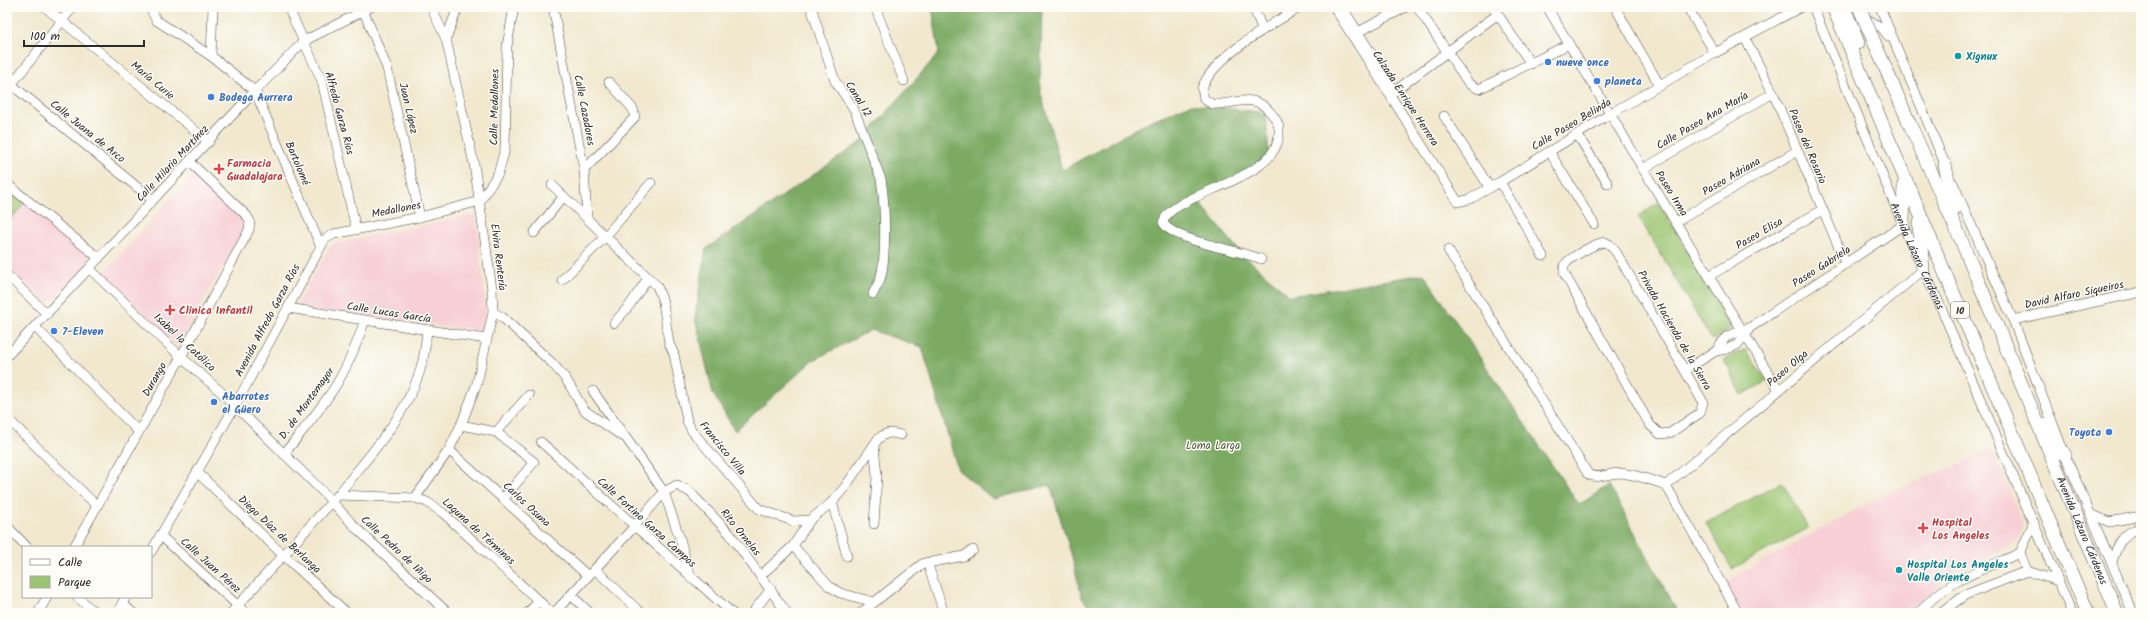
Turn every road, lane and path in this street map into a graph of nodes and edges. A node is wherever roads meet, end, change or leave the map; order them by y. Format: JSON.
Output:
{"nodes":[{"id":1,"x":45,"y":7,"type":"edge"},
{"id":2,"x":73,"y":7,"type":"edge"},
{"id":3,"x":150,"y":7,"type":"edge"},
{"id":4,"x":213,"y":7,"type":"edge"},
{"id":5,"x":288,"y":7,"type":"edge"},
{"id":6,"x":430,"y":7,"type":"edge"},
{"id":7,"x":458,"y":7,"type":"edge"},
{"id":8,"x":514,"y":7,"type":"edge"},
{"id":9,"x":553,"y":7,"type":"edge"},
{"id":10,"x":811,"y":7,"type":"edge"},
{"id":11,"x":875,"y":7,"type":"edge"},
{"id":12,"x":1253,"y":7,"type":"edge"},
{"id":13,"x":1300,"y":7,"type":"edge"},
{"id":14,"x":1334,"y":7,"type":"edge"},
{"id":15,"x":1342,"y":7,"type":"edge"},
{"id":16,"x":1406,"y":7,"type":"edge"},
{"id":17,"x":1417,"y":7,"type":"edge"},
{"id":18,"x":1547,"y":7,"type":"edge"},
{"id":19,"x":1615,"y":7,"type":"edge"},
{"id":20,"x":1687,"y":7,"type":"edge"},
{"id":21,"x":1801,"y":7,"type":"edge"},
{"id":22,"x":1813,"y":7,"type":"edge"},
{"id":23,"x":1833,"y":7,"type":"edge"},
{"id":24,"x":1844,"y":7,"type":"edge"},
{"id":25,"x":1859,"y":7,"type":"edge"},
{"id":26,"x":1880,"y":7,"type":"edge"},
{"id":27,"x":366,"y":8,"type":"edge"},
{"id":28,"x":1496,"y":10,"type":"edge"},
{"id":29,"x":62,"y":21,"type":"junction"},
{"id":30,"x":1264,"y":30,"type":"junction"},
{"id":31,"x":1358,"y":32,"type":"junction"},
{"id":32,"x":1854,"y":32,"type":"junction"},
{"id":33,"x":1745,"y":38,"type":"junction"},
{"id":34,"x":446,"y":39,"type":"junction"},
{"id":35,"x":304,"y":41,"type":"junction"},
{"id":36,"x":1569,"y":44,"type":"junction"},
{"id":37,"x":1898,"y":50,"type":"junction"},
{"id":38,"x":1447,"y":52,"type":"junction"},
{"id":39,"x":1715,"y":53,"type":"junction"},
{"id":40,"x":211,"y":56,"type":"junction"},
{"id":41,"x":1531,"y":64,"type":"junction"},
{"id":42,"x":904,"y":81,"type":"dead end"},
{"id":43,"x":609,"y":82,"type":"dead end"},
{"id":44,"x":8,"y":85,"type":"edge"},
{"id":45,"x":1660,"y":86,"type":"junction"},
{"id":46,"x":255,"y":91,"type":"junction"},
{"id":47,"x":1395,"y":91,"type":"junction"},
{"id":48,"x":1773,"y":93,"type":"junction"},
{"id":49,"x":1610,"y":114,"type":"junction"},
{"id":50,"x":1444,"y":116,"type":"dead end"},
{"id":51,"x":1884,"y":122,"type":"junction"},
{"id":52,"x":1577,"y":134,"type":"junction"},
{"id":53,"x":209,"y":142,"type":"junction"},
{"id":54,"x":1549,"y":151,"type":"junction"},
{"id":55,"x":1797,"y":151,"type":"junction"},
{"id":56,"x":190,"y":162,"type":"junction"},
{"id":57,"x":1945,"y":165,"type":"junction"},
{"id":58,"x":1643,"y":168,"type":"junction"},
{"id":59,"x":584,"y":170,"type":"junction"},
{"id":60,"x":1904,"y":174,"type":"junction"},
{"id":61,"x":1500,"y":182,"type":"junction"},
{"id":62,"x":651,"y":183,"type":"dead end"},
{"id":63,"x":7,"y":184,"type":"edge"},
{"id":64,"x":1608,"y":184,"type":"dead end"},
{"id":65,"x":552,"y":185,"type":"dead end"},
{"id":66,"x":1490,"y":188,"type":"junction"},
{"id":67,"x":563,"y":197,"type":"junction"},
{"id":68,"x":153,"y":200,"type":"junction"},
{"id":69,"x":480,"y":201,"type":"junction"},
{"id":70,"x":1461,"y":202,"type":"junction"},
{"id":71,"x":1917,"y":206,"type":"junction"},
{"id":72,"x":1822,"y":210,"type":"junction"},
{"id":73,"x":420,"y":217,"type":"junction"},
{"id":74,"x":587,"y":217,"type":"junction"},
{"id":75,"x":1676,"y":222,"type":"junction"},
{"id":76,"x":1594,"y":224,"type":"dead end"},
{"id":77,"x":1903,"y":225,"type":"junction"},
{"id":78,"x":356,"y":229,"type":"junction"},
{"id":79,"x":534,"y":233,"type":"dead end"},
{"id":80,"x":1959,"y":235,"type":"junction"},
{"id":81,"x":605,"y":237,"type":"junction"},
{"id":82,"x":320,"y":245,"type":"junction"},
{"id":83,"x":1448,"y":250,"type":"dead end"},
{"id":84,"x":1543,"y":256,"type":"dead end"},
{"id":85,"x":99,"y":258,"type":"junction"},
{"id":86,"x":1262,"y":259,"type":"dead end"},
{"id":87,"x":1846,"y":264,"type":"junction"},
{"id":88,"x":90,"y":269,"type":"junction"},
{"id":89,"x":1924,"y":270,"type":"junction"},
{"id":90,"x":7,"y":275,"type":"edge"},
{"id":91,"x":1709,"y":276,"type":"junction"},
{"id":92,"x":648,"y":278,"type":"junction"},
{"id":93,"x":562,"y":280,"type":"dead end"},
{"id":94,"x":2141,"y":292,"type":"edge"},
{"id":95,"x":873,"y":294,"type":"dead end"},
{"id":96,"x":288,"y":308,"type":"junction"},
{"id":97,"x":493,"y":312,"type":"junction"},
{"id":98,"x":47,"y":314,"type":"junction"},
{"id":99,"x":365,"y":320,"type":"junction"},
{"id":100,"x":2013,"y":320,"type":"junction"},
{"id":101,"x":614,"y":323,"type":"dead end"},
{"id":102,"x":35,"y":327,"type":"junction"},
{"id":103,"x":427,"y":330,"type":"junction"},
{"id":104,"x":1743,"y":333,"type":"junction"},
{"id":105,"x":486,"y":339,"type":"junction"},
{"id":106,"x":7,"y":356,"type":"edge"},
{"id":107,"x":181,"y":356,"type":"junction"},
{"id":108,"x":1685,"y":370,"type":"junction"},
{"id":109,"x":594,"y":390,"type":"dead end"},
{"id":110,"x":1778,"y":390,"type":"junction"},
{"id":111,"x":529,"y":395,"type":"dead end"},
{"id":112,"x":2030,"y":403,"type":"junction"},
{"id":113,"x":235,"y":406,"type":"junction"},
{"id":114,"x":7,"y":418,"type":"edge"},
{"id":115,"x":461,"y":425,"type":"junction"},
{"id":116,"x":138,"y":431,"type":"junction"},
{"id":117,"x":496,"y":432,"type":"junction"},
{"id":118,"x":901,"y":435,"type":"dead end"},
{"id":119,"x":626,"y":439,"type":"junction"},
{"id":120,"x":541,"y":442,"type":"dead end"},
{"id":121,"x":874,"y":446,"type":"junction"},
{"id":122,"x":449,"y":450,"type":"junction"},
{"id":123,"x":284,"y":454,"type":"junction"},
{"id":124,"x":2065,"y":455,"type":"junction"},
{"id":125,"x":197,"y":472,"type":"junction"},
{"id":126,"x":1666,"y":485,"type":"junction"},
{"id":127,"x":664,"y":492,"type":"junction"},
{"id":128,"x":335,"y":498,"type":"junction"},
{"id":129,"x":415,"y":498,"type":"junction"},
{"id":130,"x":504,"y":498,"type":"junction"},
{"id":131,"x":832,"y":502,"type":"junction"},
{"id":132,"x":97,"y":506,"type":"junction"},
{"id":133,"x":2091,"y":514,"type":"junction"},
{"id":134,"x":2141,"y":516,"type":"edge"},
{"id":135,"x":810,"y":520,"type":"junction"},
{"id":136,"x":2034,"y":522,"type":"junction"},
{"id":137,"x":874,"y":524,"type":"dead end"},
{"id":138,"x":7,"y":526,"type":"edge"},
{"id":139,"x":634,"y":527,"type":"junction"},
{"id":140,"x":2141,"y":528,"type":"edge"},
{"id":141,"x":160,"y":535,"type":"junction"},
{"id":142,"x":25,"y":546,"type":"edge"},
{"id":143,"x":75,"y":546,"type":"edge"},
{"id":144,"x":793,"y":546,"type":"junction"},
{"id":145,"x":152,"y":550,"type":"edge"},
{"id":146,"x":972,"y":550,"type":"dead end"},
{"id":147,"x":2020,"y":554,"type":"junction"},
{"id":148,"x":283,"y":555,"type":"junction"},
{"id":149,"x":847,"y":556,"type":"dead end"},
{"id":150,"x":927,"y":562,"type":"junction"},
{"id":151,"x":2112,"y":562,"type":"junction"},
{"id":152,"x":591,"y":572,"type":"junction"},
{"id":153,"x":2027,"y":572,"type":"junction"},
{"id":154,"x":760,"y":576,"type":"junction"},
{"id":155,"x":691,"y":578,"type":"junction"},
{"id":156,"x":2058,"y":581,"type":"junction"},
{"id":157,"x":771,"y":589,"type":"junction"},
{"id":158,"x":571,"y":595,"type":"junction"},
{"id":159,"x":46,"y":598,"type":"edge"},
{"id":160,"x":78,"y":598,"type":"edge"},
{"id":161,"x":124,"y":600,"type":"edge"},
{"id":162,"x":539,"y":601,"type":"junction"},
{"id":163,"x":874,"y":602,"type":"junction"},
{"id":164,"x":238,"y":605,"type":"junction"},
{"id":165,"x":38,"y":613,"type":"edge"},
{"id":166,"x":96,"y":613,"type":"edge"},
{"id":167,"x":117,"y":613,"type":"edge"},
{"id":168,"x":133,"y":613,"type":"edge"},
{"id":169,"x":230,"y":613,"type":"edge"},
{"id":170,"x":246,"y":613,"type":"edge"},
{"id":171,"x":347,"y":613,"type":"edge"},
{"id":172,"x":448,"y":613,"type":"edge"},
{"id":173,"x":528,"y":613,"type":"edge"},
{"id":174,"x":553,"y":613,"type":"edge"},
{"id":175,"x":590,"y":613,"type":"edge"},
{"id":176,"x":641,"y":613,"type":"edge"},
{"id":177,"x":732,"y":613,"type":"edge"},
{"id":178,"x":752,"y":613,"type":"edge"},
{"id":179,"x":787,"y":613,"type":"edge"},
{"id":180,"x":861,"y":613,"type":"edge"},
{"id":181,"x":944,"y":613,"type":"edge"},
{"id":182,"x":1738,"y":613,"type":"edge"},
{"id":183,"x":1920,"y":613,"type":"edge"},
{"id":184,"x":1941,"y":613,"type":"edge"},
{"id":185,"x":2072,"y":613,"type":"edge"},
{"id":186,"x":2088,"y":613,"type":"edge"},
{"id":187,"x":2117,"y":613,"type":"edge"},
{"id":188,"x":2133,"y":613,"type":"edge"}],
"edges":[{"from":1,"to":29,"type":"street","name":"María Curie"},
{"from":2,"to":29,"type":"street"},
{"from":3,"to":40,"type":"street"},
{"from":4,"to":40,"type":"street"},
{"from":5,"to":35,"type":"street","name":"Alfredo Garza Ríos"},
{"from":6,"to":34,"type":"street","name":"Elvira Rentería"},
{"from":7,"to":34,"type":"street"},
{"from":8,"to":69,"type":"street","name":"Calle Medallones"},
{"from":9,"to":59,"type":"street","name":"Calle Cazadores"},
{"from":10,"to":95,"type":"street","name":"Canal 12"},
{"from":11,"to":42,"type":"street"},
{"from":12,"to":30,"type":"street"},
{"from":13,"to":30,"type":"street"},
{"from":14,"to":70,"type":"street","name":"Calzada Enrique Herrera"},
{"from":15,"to":31,"type":"street","name":"Calzada Enrique Herrera"},
{"from":16,"to":31,"type":"street"},
{"from":17,"to":38,"type":"street"},
{"from":18,"to":36,"type":"street","name":"Paseo Irma"},
{"from":19,"to":45,"type":"street"},
{"from":20,"to":39,"type":"street"},
{"from":21,"to":33,"type":"street","name":"Calle Paseo Belinda"},
{"from":22,"to":77,"type":"street","name":"Avenida Lázaro Cárdenas"},
{"from":23,"to":51,"type":"highway","name":"Avenida Lázaro Cárdenas","number":"10"},
{"from":24,"to":32,"type":"highway"},
{"from":25,"to":80,"type":"highway","name":"Avenida Lázaro Cárdenas","bridge":true},
{"from":26,"to":37,"type":"street","name":"Avenida Lázaro Cárdenas"},
{"from":27,"to":35,"type":"street","name":"Calle Hilario Martínez"},
{"from":27,"to":73,"type":"street","name":"Juan López"},
{"from":28,"to":38,"type":"street"},
{"from":28,"to":41,"type":"street"},
{"from":29,"to":44,"type":"street"},
{"from":29,"to":53,"type":"street","name":"María Curie"},
{"from":30,"to":86,"type":"street"},
{"from":31,"to":47,"type":"street","name":"Calzada Enrique Herrera"},
{"from":32,"to":37,"type":"street"},
{"from":32,"to":51,"type":"highway"},
{"from":33,"to":39,"type":"street","name":"Calle Paseo Belinda"},
{"from":33,"to":48,"type":"street","name":"Paseo del Rosario"},
{"from":34,"to":69,"type":"street","name":"Elvira Rentería"},
{"from":35,"to":46,"type":"street","name":"Calle Hilario Martínez"},
{"from":35,"to":78,"type":"street","name":"Alfredo Garza Ríos"},
{"from":36,"to":41,"type":"street"},
{"from":36,"to":49,"type":"street","name":"Paseo Irma"},
{"from":37,"to":57,"type":"street","name":"Avenida Lázaro Cárdenas"},
{"from":38,"to":41,"type":"street"},
{"from":38,"to":47,"type":"street"},
{"from":39,"to":45,"type":"street","name":"Calle Paseo Belinda"},
{"from":40,"to":46,"type":"street"},
{"from":43,"to":59,"type":"street"},
{"from":44,"to":68,"type":"street","name":"Calle Juana de Arco"},
{"from":45,"to":49,"type":"street","name":"Calle Paseo Belinda"},
{"from":46,"to":53,"type":"street","name":"Calle Hilario Martínez"},
{"from":46,"to":82,"type":"street","name":"Bartolomé"},
{"from":47,"to":70,"type":"street","name":"Calzada Enrique Herrera"},
{"from":48,"to":55,"type":"street","name":"Paseo del Rosario"},
{"from":48,"to":58,"type":"street","name":"Calle Paseo Ana María"},
{"from":49,"to":52,"type":"street","name":"Calle Paseo Belinda"},
{"from":49,"to":58,"type":"street","name":"Paseo Irma"},
{"from":50,"to":66,"type":"street"},
{"from":51,"to":60,"type":"highway","name":"Avenida Lázaro Cárdenas","number":"10"},
{"from":52,"to":54,"type":"street","name":"Calle Paseo Belinda"},
{"from":52,"to":64,"type":"street"},
{"from":53,"to":56,"type":"street","name":"Calle Hilario Martínez"},
{"from":54,"to":61,"type":"street","name":"Calle Paseo Belinda"},
{"from":54,"to":76,"type":"street"},
{"from":55,"to":72,"type":"street","name":"Paseo del Rosario"},
{"from":55,"to":75,"type":"street","name":"Paseo Adriana"},
{"from":56,"to":68,"type":"street","name":"Calle Hilario Martínez"},
{"from":56,"to":107,"type":"street","name":"Durango"},
{"from":57,"to":80,"type":"highway"},
{"from":57,"to":100,"type":"street","name":"Avenida Lázaro Cárdenas"},
{"from":58,"to":75,"type":"street","name":"Paseo Irma"},
{"from":59,"to":74,"type":"street","name":"Calle Cazadores"},
{"from":60,"to":71,"type":"highway","name":"Avenida Lázaro Cárdenas","number":"10"},
{"from":60,"to":77,"type":"highway"},
{"from":61,"to":66,"type":"street","name":"Calle Paseo Belinda"},
{"from":61,"to":84,"type":"street"},
{"from":62,"to":81,"type":"street"},
{"from":63,"to":85,"type":"street"},
{"from":65,"to":67,"type":"street"},
{"from":66,"to":70,"type":"street","name":"Calle Paseo Belinda"},
{"from":67,"to":74,"type":"street"},
{"from":67,"to":79,"type":"street"},
{"from":68,"to":85,"type":"street","name":"Calle Hilario Martínez"},
{"from":69,"to":73,"type":"street","name":"Medallones"},
{"from":69,"to":97,"type":"street","name":"Elvira Rentería"},
{"from":71,"to":89,"type":"highway"},
{"from":71,"to":186,"type":"highway","name":"Avenida Lázaro Cárdenas","number":"10"},
{"from":72,"to":87,"type":"street","name":"Paseo del Rosario"},
{"from":72,"to":91,"type":"street","name":"Paseo Elisa"},
{"from":73,"to":78,"type":"street","name":"Medallones"},
{"from":74,"to":81,"type":"street"},
{"from":75,"to":91,"type":"street","name":"Paseo Irma"},
{"from":77,"to":87,"type":"street","name":"Paseo Gabriela"},
{"from":77,"to":89,"type":"street","name":"Avenida Lázaro Cárdenas"},
{"from":78,"to":82,"type":"street","name":"Medallones"},
{"from":80,"to":112,"type":"highway","name":"Avenida Lázaro Cárdenas"},
{"from":81,"to":92,"type":"street"},
{"from":81,"to":93,"type":"street"},
{"from":82,"to":96,"type":"street","name":"Avenida Alfredo Garza Ríos"},
{"from":83,"to":126,"type":"street"},
{"from":85,"to":88,"type":"street","name":"Calle Hilario Martínez"},
{"from":87,"to":104,"type":"street","name":"Paseo Gabriela"},
{"from":88,"to":98,"type":"street","name":"Calle Hilario Martínez"},
{"from":88,"to":107,"type":"street","name":"Isabel la Católica"},
{"from":89,"to":110,"type":"street","name":"Paseo Olga"},
{"from":89,"to":136,"type":"street","name":"Avenida Lázaro Cárdenas"},
{"from":90,"to":98,"type":"street"},
{"from":91,"to":104,"type":"street","name":"Paseo Irma"},
{"from":92,"to":101,"type":"street"},
{"from":92,"to":135,"type":"street","name":"Francisco Villa"},
{"from":94,"to":100,"type":"street","name":"David Alfaro Siqueiros"},
{"from":96,"to":99,"type":"street","name":"Calle Lucas García"},
{"from":96,"to":113,"type":"street","name":"Avenida Alfredo Garza Ríos"},
{"from":97,"to":105,"type":"street","name":"Elvira Rentería"},
{"from":97,"to":119,"type":"street"},
{"from":98,"to":102,"type":"street","name":"Calle Hilario Martínez"},
{"from":99,"to":103,"type":"street","name":"Calle Lucas García"},
{"from":99,"to":123,"type":"street","name":"D. de Montemayor"},
{"from":100,"to":124,"type":"street","name":"Avenida Lázaro Cárdenas"},
{"from":102,"to":106,"type":"street","name":"Calle Hilario Martínez"},
{"from":102,"to":116,"type":"street"},
{"from":103,"to":105,"type":"street","name":"Calle Lucas García"},
{"from":103,"to":128,"type":"street"},
{"from":104,"to":108,"type":"street","name":"Paseo Gabriela"},
{"from":104,"to":110,"type":"street","name":"Paseo Irma"},
{"from":105,"to":115,"type":"street","name":"Elvira Rentería"},
{"from":107,"to":113,"type":"street","name":"Isabel la Católica"},
{"from":107,"to":116,"type":"street","name":"Durango"},
{"from":108,"to":108,"type":"street","name":"Privada Hacienda de la Sierra"},
{"from":109,"to":119,"type":"street"},
{"from":110,"to":126,"type":"street","name":"Paseo Olga"},
{"from":111,"to":117,"type":"street"},
{"from":112,"to":124,"type":"highway"},
{"from":112,"to":187,"type":"highway","name":"Avenida Lázaro Cárdenas"},
{"from":113,"to":123,"type":"street","name":"Isabel la Católica"},
{"from":113,"to":125,"type":"street","name":"Avenida Alfredo Garza Ríos"},
{"from":114,"to":132,"type":"street"},
{"from":115,"to":117,"type":"street"},
{"from":115,"to":122,"type":"street","name":"Elvira Rentería"},
{"from":116,"to":132,"type":"street","name":"Durango"},
{"from":117,"to":130,"type":"street"},
{"from":118,"to":121,"type":"street"},
{"from":119,"to":127,"type":"street"},
{"from":120,"to":139,"type":"street","name":"Calle Fortino Garza Campos"},
{"from":121,"to":131,"type":"street"},
{"from":121,"to":137,"type":"street"},
{"from":122,"to":129,"type":"street","name":"Elvira Rentería"},
{"from":122,"to":130,"type":"street","name":"Carlos Osuna"},
{"from":123,"to":128,"type":"street","name":"Isabel la Católica"},
{"from":124,"to":133,"type":"street","name":"Avenida Lázaro Cárdenas"},
{"from":125,"to":141,"type":"street","name":"Avenida Alfredo Garza Ríos"},
{"from":125,"to":148,"type":"street","name":"Diego Díaz de Berlanga"},
{"from":126,"to":182,"type":"street"},
{"from":127,"to":139,"type":"street"},
{"from":127,"to":154,"type":"street","name":"Rito Ornelas"},
{"from":127,"to":155,"type":"street"},
{"from":128,"to":129,"type":"street","name":"Laguna de Términos"},
{"from":128,"to":148,"type":"street"},
{"from":128,"to":172,"type":"street","name":"Calle Pedro de Iñigo"},
{"from":129,"to":162,"type":"street","name":"Laguna de Términos"},
{"from":130,"to":152,"type":"street","name":"Carlos Osuna"},
{"from":131,"to":135,"type":"street"},
{"from":131,"to":149,"type":"street"},
{"from":132,"to":143,"type":"street","name":"Durango"},
{"from":133,"to":134,"type":"street"},
{"from":133,"to":151,"type":"street","name":"Avenida Lázaro Cárdenas"},
{"from":135,"to":144,"type":"street"},
{"from":136,"to":147,"type":"street"},
{"from":136,"to":156,"type":"street","name":"Avenida Lázaro Cárdenas"},
{"from":138,"to":142,"type":"street"},
{"from":139,"to":152,"type":"street"},
{"from":139,"to":155,"type":"street","name":"Calle Fortino Garza Campos"},
{"from":140,"to":151,"type":"street"},
{"from":141,"to":145,"type":"street","name":"Avenida Alfredo Garza Ríos"},
{"from":141,"to":164,"type":"street","name":"Calle Juan Pérez"},
{"from":144,"to":154,"type":"street"},
{"from":144,"to":163,"type":"street"},
{"from":146,"to":150,"type":"street"},
{"from":147,"to":153,"type":"street"},
{"from":147,"to":183,"type":"street"},
{"from":148,"to":164,"type":"street"},
{"from":148,"to":171,"type":"street","name":"Diego Díaz de Berlanga"},
{"from":150,"to":163,"type":"street"},
{"from":150,"to":181,"type":"street"},
{"from":151,"to":188,"type":"street","name":"Avenida Lázaro Cárdenas"},
{"from":152,"to":158,"type":"street"},
{"from":152,"to":176,"type":"street","name":"Carlos Osuna"},
{"from":153,"to":156,"type":"street"},
{"from":153,"to":184,"type":"street"},
{"from":154,"to":157,"type":"street","name":"Rito Ornelas"},
{"from":155,"to":177,"type":"street","name":"Calle Fortino Garza Campos"},
{"from":156,"to":185,"type":"street","name":"Avenida Lázaro Cárdenas"},
{"from":157,"to":178,"type":"street"},
{"from":157,"to":179,"type":"street","name":"Rito Ornelas"},
{"from":158,"to":174,"type":"street"},
{"from":158,"to":175,"type":"street"},
{"from":159,"to":165,"type":"street"},
{"from":160,"to":166,"type":"street"},
{"from":161,"to":167,"type":"street"},
{"from":161,"to":168,"type":"street"},
{"from":162,"to":173,"type":"street"},
{"from":162,"to":174,"type":"street","name":"Laguna de Términos"},
{"from":163,"to":180,"type":"street"},
{"from":164,"to":169,"type":"street"},
{"from":164,"to":170,"type":"street","name":"Calle Juan Pérez"}]}
